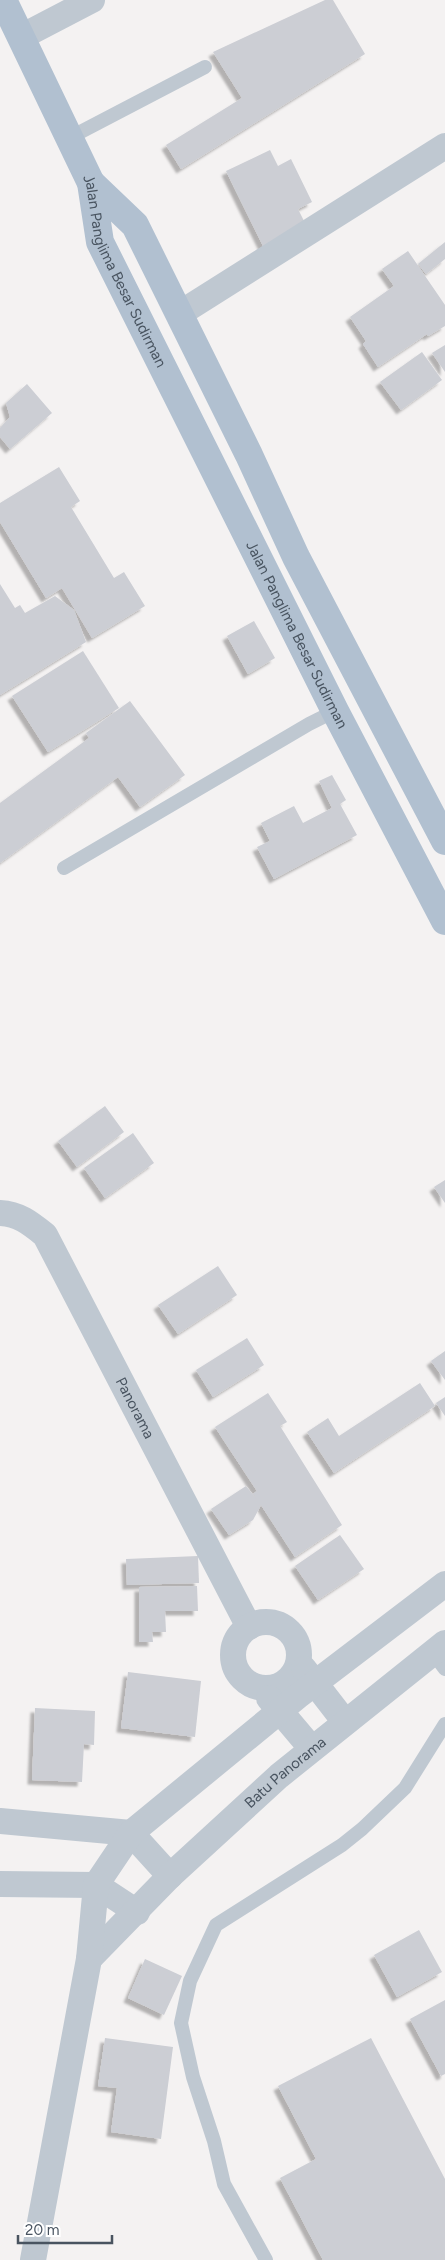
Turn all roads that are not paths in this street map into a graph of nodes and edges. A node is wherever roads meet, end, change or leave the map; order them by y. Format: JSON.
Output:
{"nodes":[{"id":1,"x":3,"y":0,"type":"edge"},
{"id":2,"x":92,"y":0,"type":"edge"},
{"id":3,"x":21,"y":37,"type":"junction"},
{"id":4,"x":205,"y":67,"type":"dead end"},
{"id":5,"x":69,"y":138,"type":"junction"},
{"id":6,"x":445,"y":146,"type":"edge"},
{"id":7,"x":90,"y":183,"type":"junction"},
{"id":8,"x":179,"y":314,"type":"junction"},
{"id":9,"x":335,"y":711,"type":"junction"},
{"id":10,"x":445,"y":841,"type":"edge"},
{"id":11,"x":64,"y":868,"type":"dead end"},
{"id":12,"x":445,"y":921,"type":"edge"},
{"id":13,"x":0,"y":1213,"type":"edge"},
{"id":14,"x":445,"y":1584,"type":"edge"},
{"id":15,"x":249,"y":1627,"type":"junction"},
{"id":16,"x":441,"y":1655,"type":"edge"},
{"id":17,"x":299,"y":1663,"type":"junction"},
{"id":18,"x":315,"y":1683,"type":"junction"},
{"id":19,"x":259,"y":1687,"type":"junction"},
{"id":20,"x":281,"y":1711,"type":"junction"},
{"id":21,"x":346,"y":1722,"type":"junction"},
{"id":22,"x":445,"y":1724,"type":"edge"},
{"id":23,"x":312,"y":1749,"type":"junction"},
{"id":24,"x":0,"y":1821,"type":"edge"},
{"id":25,"x":131,"y":1833,"type":"junction"},
{"id":26,"x":170,"y":1876,"type":"junction"},
{"id":27,"x":0,"y":1884,"type":"edge"},
{"id":28,"x":96,"y":1885,"type":"junction"},
{"id":29,"x":136,"y":1912,"type":"junction"},
{"id":30,"x":89,"y":1959,"type":"junction"},
{"id":31,"x":33,"y":2260,"type":"edge"},
{"id":32,"x":266,"y":2260,"type":"edge"}],
"edges":[{"from":1,"to":3,"type":"main road"},
{"from":2,"to":3,"type":"street"},
{"from":3,"to":5,"type":"main road"},
{"from":4,"to":5,"type":"lane"},
{"from":5,"to":7,"type":"main road"},
{"from":6,"to":8,"type":"street"},
{"from":7,"to":8,"type":"main road","name":"Jalan Panglima Besar Sudirman"},
{"from":7,"to":9,"type":"main road","name":"Jalan Panglima Besar Sudirman"},
{"from":8,"to":10,"type":"main road","name":"Jalan Panglima Besar Sudirman"},
{"from":9,"to":11,"type":"lane"},
{"from":9,"to":12,"type":"main road","name":"Jalan Panglima Besar Sudirman"},
{"from":13,"to":15,"type":"street","name":"Panorama"},
{"from":14,"to":18,"type":"street"},
{"from":15,"to":17,"type":"street"},
{"from":15,"to":19,"type":"street"},
{"from":16,"to":21,"type":"street","name":"Batu Panorama"},
{"from":17,"to":18,"type":"street"},
{"from":17,"to":19,"type":"street"},
{"from":18,"to":20,"type":"street"},
{"from":18,"to":21,"type":"street"},
{"from":19,"to":20,"type":"street"},
{"from":20,"to":23,"type":"street"},
{"from":20,"to":25,"type":"street"},
{"from":21,"to":23,"type":"street","name":"Batu Panorama"},
{"from":22,"to":32,"type":"lane"},
{"from":23,"to":26,"type":"street","name":"Batu Panorama"},
{"from":24,"to":25,"type":"street"},
{"from":25,"to":26,"type":"street"},
{"from":25,"to":28,"type":"street"},
{"from":26,"to":29,"type":"street","name":"Batu Panorama"},
{"from":27,"to":28,"type":"street"},
{"from":28,"to":29,"type":"street"},
{"from":28,"to":30,"type":"street"},
{"from":29,"to":30,"type":"street","name":"Batu Panorama"},
{"from":30,"to":31,"type":"street"}]}
